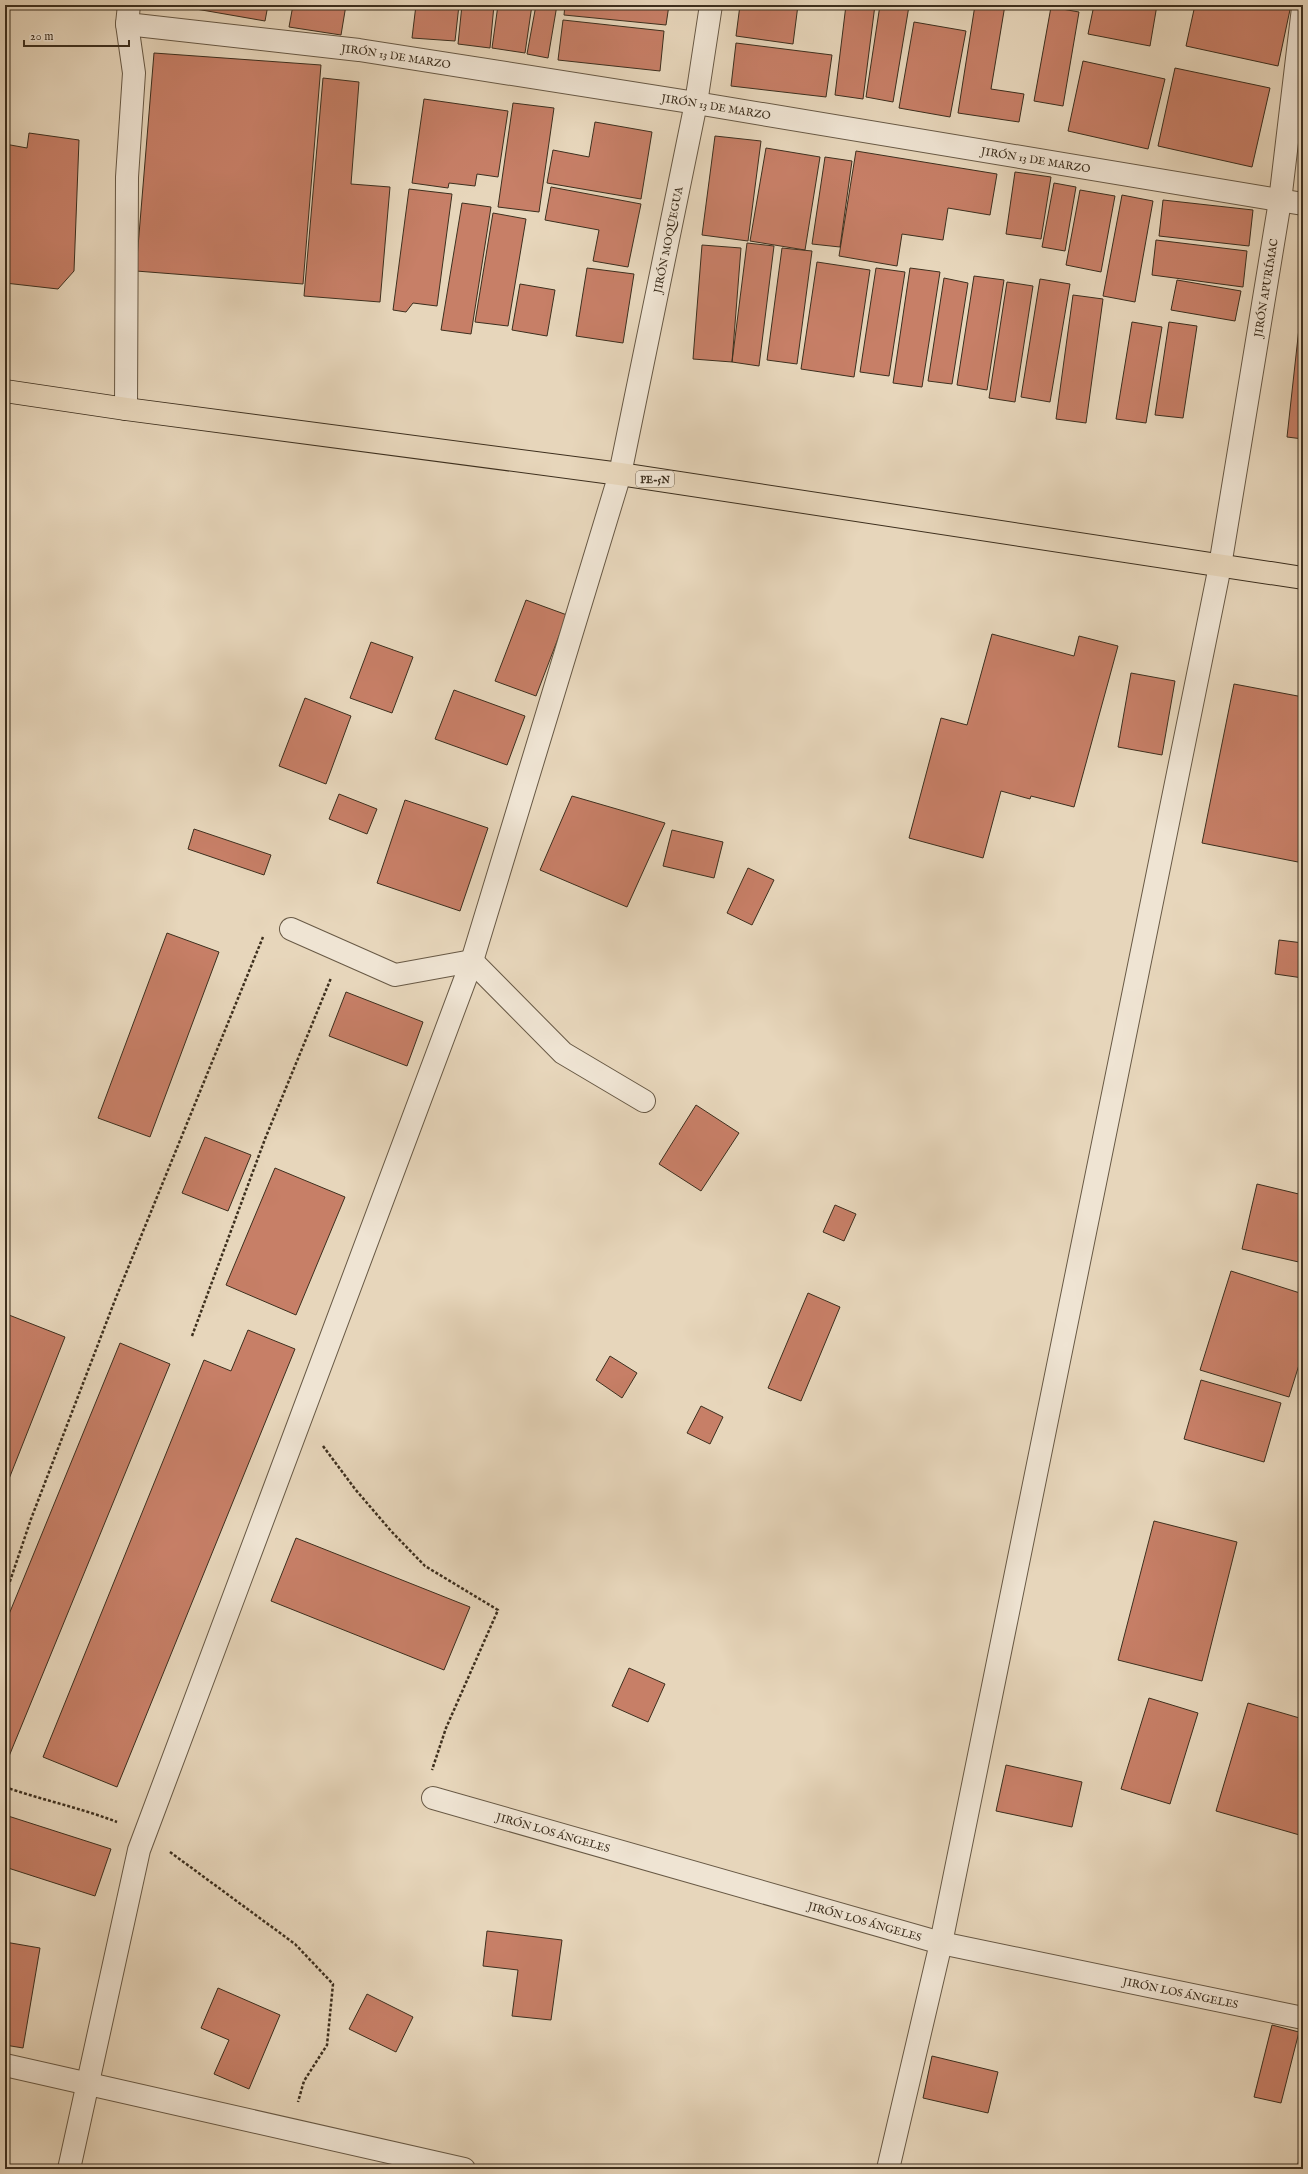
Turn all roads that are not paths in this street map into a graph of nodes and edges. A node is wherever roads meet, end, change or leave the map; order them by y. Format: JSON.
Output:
{"nodes":[{"id":1,"x":711,"y":5,"type":"edge"},
{"id":2,"x":1303,"y":8,"type":"edge"},
{"id":3,"x":128,"y":14,"type":"edge"},
{"id":4,"x":696,"y":102,"type":"junction"},
{"id":5,"x":1280,"y":201,"type":"junction"},
{"id":6,"x":1303,"y":204,"type":"edge"},
{"id":7,"x":5,"y":391,"type":"edge"},
{"id":8,"x":126,"y":409,"type":"junction"},
{"id":9,"x":620,"y":474,"type":"junction"},
{"id":10,"x":1220,"y":566,"type":"junction"},
{"id":11,"x":1303,"y":578,"type":"edge"},
{"id":12,"x":291,"y":929,"type":"road end"},
{"id":13,"x":472,"y":961,"type":"junction"},
{"id":14,"x":644,"y":1101,"type":"dead end"},
{"id":15,"x":432,"y":1798,"type":"road end"},
{"id":16,"x":941,"y":1943,"type":"junction"},
{"id":17,"x":1303,"y":2018,"type":"edge"},
{"id":18,"x":5,"y":2065,"type":"edge"},
{"id":19,"x":87,"y":2084,"type":"junction"},
{"id":20,"x":69,"y":2169,"type":"edge"},
{"id":21,"x":464,"y":2169,"type":"edge"},
{"id":22,"x":888,"y":2169,"type":"edge"}],
"edges":[{"from":1,"to":4,"type":"street","name":"JIRÓN MOQUEGUA"},
{"from":2,"to":5,"type":"street","name":"JIRÓN APURÍMAC"},
{"from":3,"to":4,"type":"street","name":"JIRÓN 13 DE MARZO"},
{"from":3,"to":8,"type":"street"},
{"from":4,"to":5,"type":"street","name":"JIRÓN 13 DE MARZO"},
{"from":4,"to":9,"type":"street","name":"JIRÓN MOQUEGUA"},
{"from":5,"to":6,"type":"street","name":"JIRÓN 13 DE MARZO"},
{"from":5,"to":10,"type":"street","name":"JIRÓN APURÍMAC"},
{"from":7,"to":8,"type":"highway","number":"PE-5N"},
{"from":8,"to":9,"type":"highway","number":"PE-5N"},
{"from":9,"to":10,"type":"highway","number":"PE-5N"},
{"from":9,"to":13,"type":"street","name":"JIRÓN MOQUEGUA"},
{"from":10,"to":11,"type":"highway","number":"PE-5N"},
{"from":10,"to":16,"type":"street","name":"JIRÓN APURÍMAC"},
{"from":12,"to":13,"type":"street"},
{"from":13,"to":14,"type":"street"},
{"from":13,"to":19,"type":"street","name":"JIRÓN MOQUEGUA"},
{"from":15,"to":16,"type":"street","name":"JIRÓN LOS ÁNGELES"},
{"from":16,"to":17,"type":"street","name":"JIRÓN LOS ÁNGELES"},
{"from":16,"to":22,"type":"street","name":"JIRÓN APURÍMAC"},
{"from":18,"to":19,"type":"street"},
{"from":19,"to":20,"type":"street","name":"JIRÓN MOQUEGUA"},
{"from":19,"to":21,"type":"street"}]}
